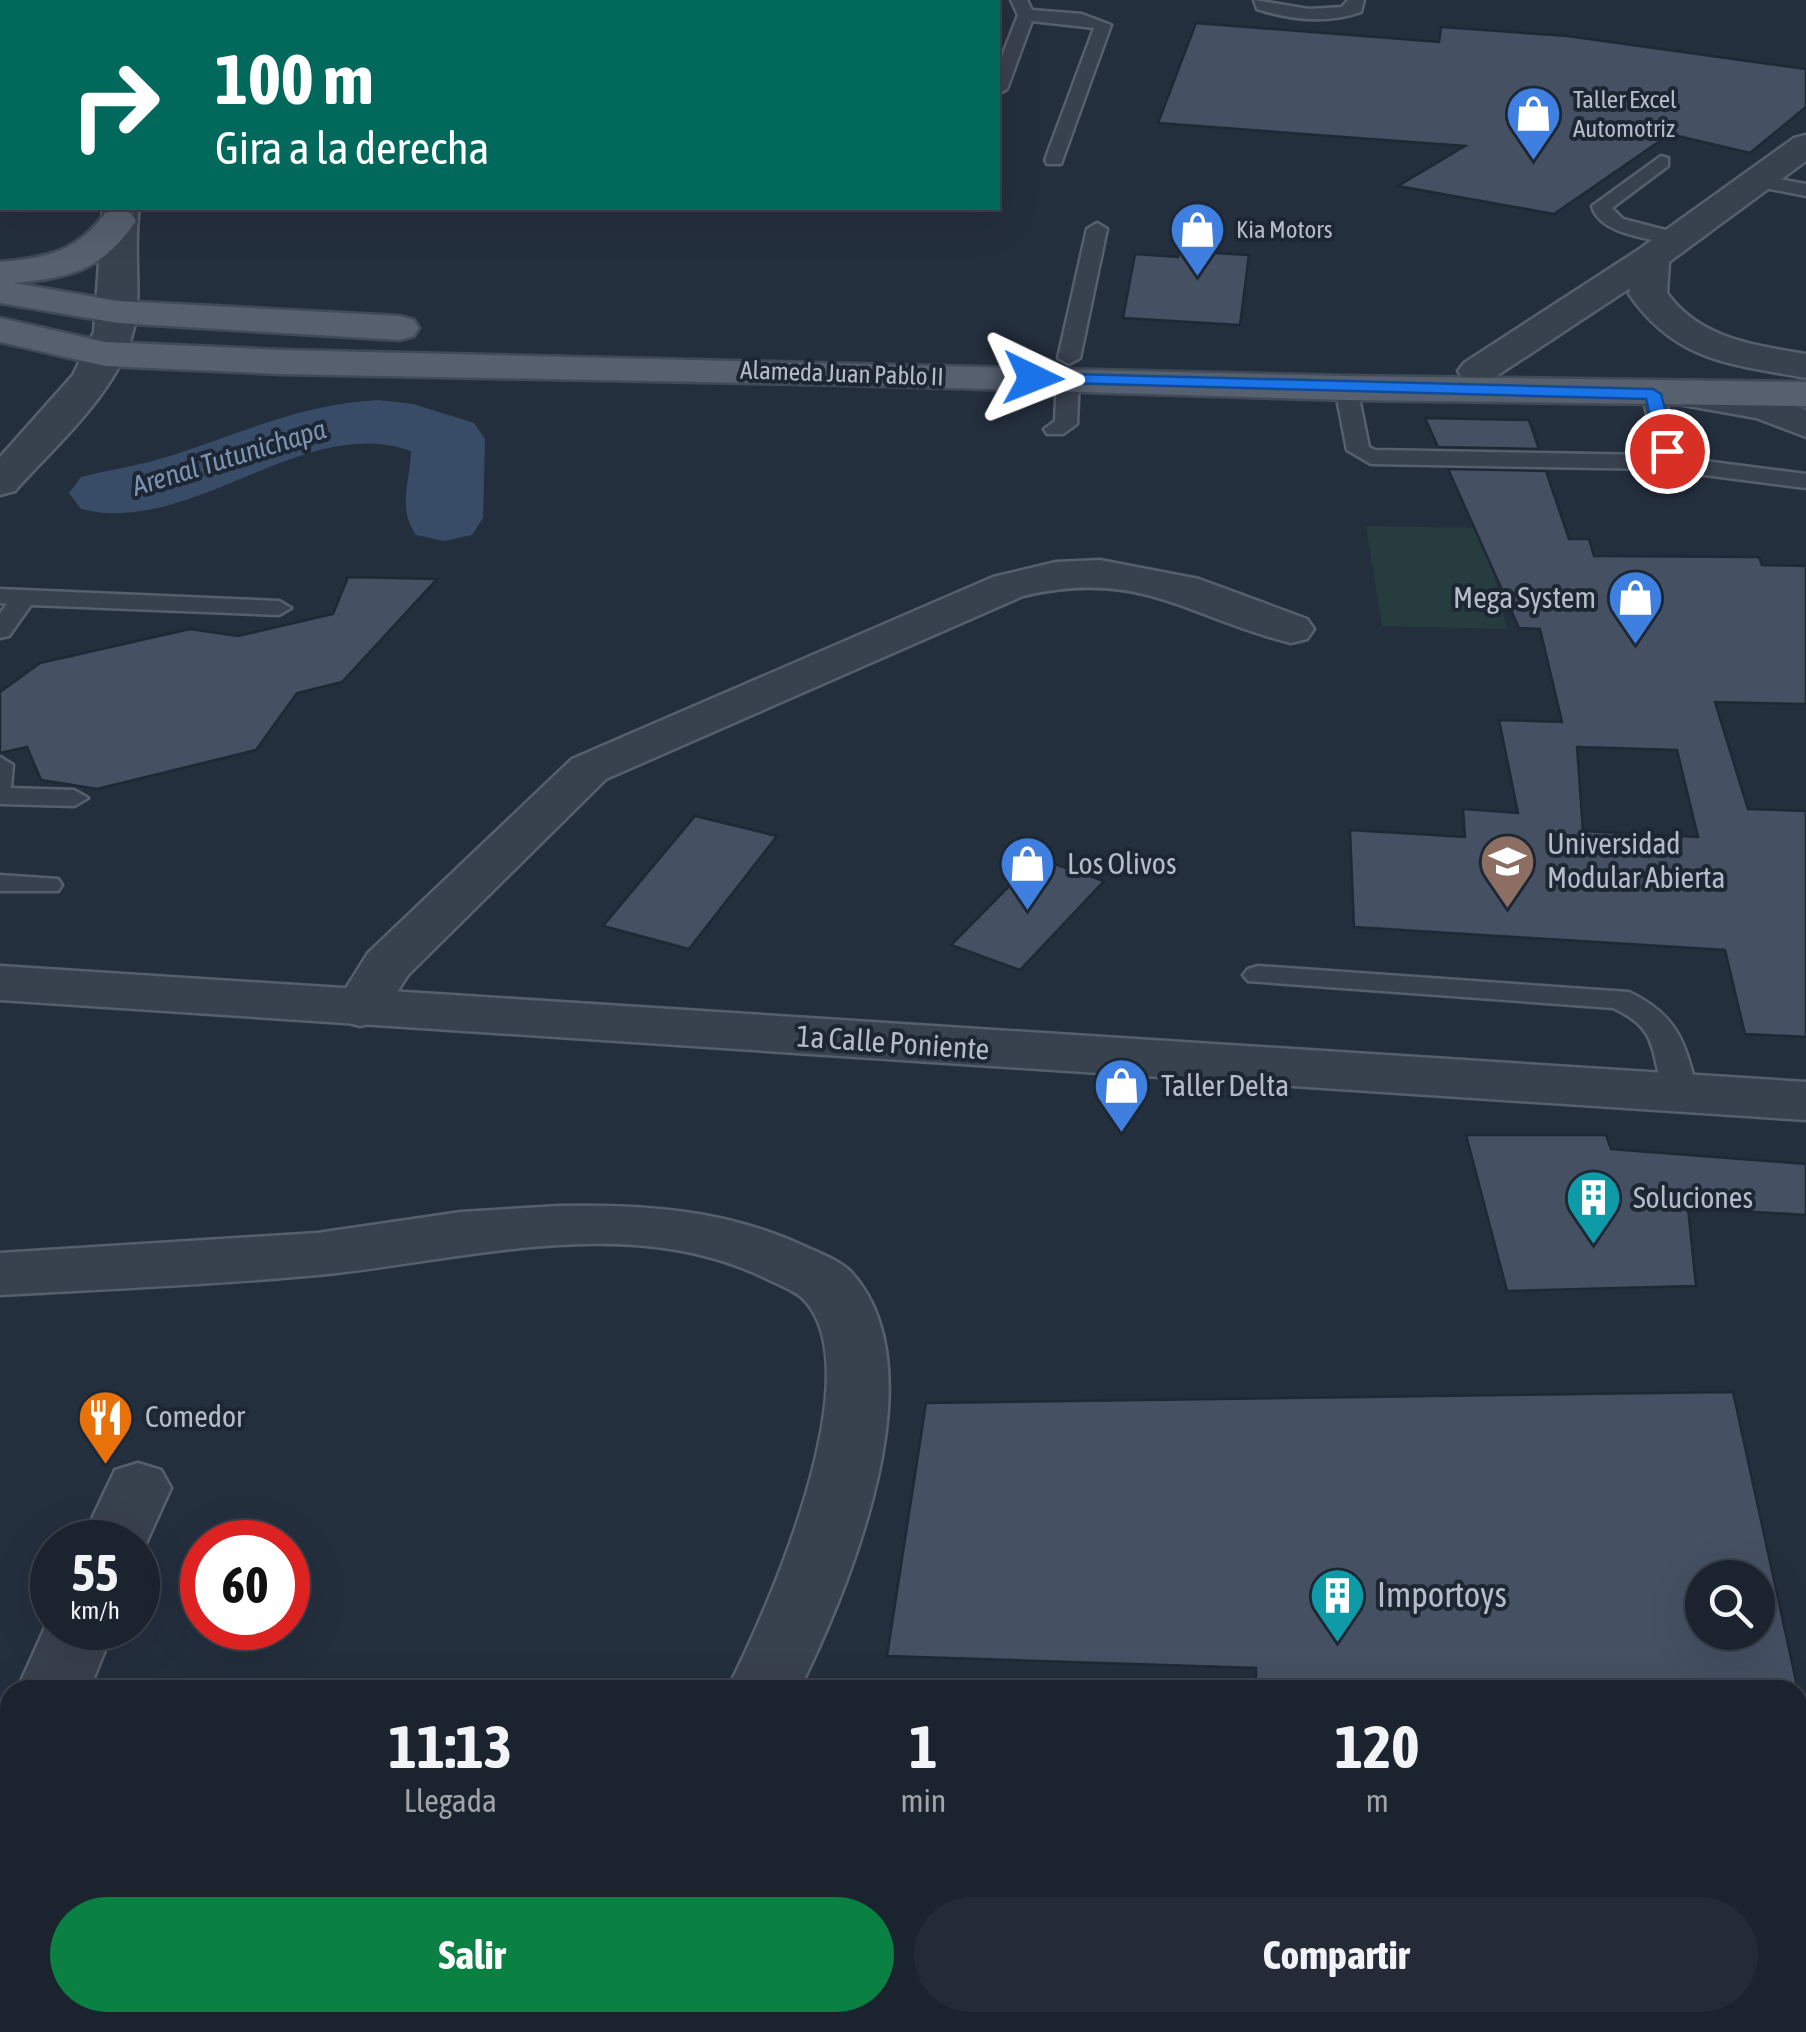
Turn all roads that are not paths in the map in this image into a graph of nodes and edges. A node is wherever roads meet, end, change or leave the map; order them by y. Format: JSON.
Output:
{"nodes":[{"id":1,"x":1262,"y":0,"type":"edge"},
{"id":2,"x":1356,"y":0,"type":"edge"},
{"id":3,"x":1022,"y":8,"type":"edge"},
{"id":4,"x":1000,"y":82,"type":"edge"},
{"id":5,"x":1806,"y":145,"type":"edge"},
{"id":6,"x":1054,"y":160,"type":"dead end"},
{"id":7,"x":1660,"y":162,"type":"dead end"},
{"id":8,"x":1757,"y":181,"type":"junction"},
{"id":9,"x":1806,"y":190,"type":"edge"},
{"id":10,"x":120,"y":214,"type":"edge"},
{"id":11,"x":1097,"y":228,"type":"dead end"},
{"id":12,"x":1665,"y":249,"type":"junction"},
{"id":13,"x":0,"y":274,"type":"edge"},
{"id":14,"x":0,"y":292,"type":"edge"},
{"id":15,"x":118,"y":312,"type":"junction"},
{"id":16,"x":0,"y":330,"type":"edge"},
{"id":17,"x":105,"y":354,"type":"junction"},
{"id":18,"x":1806,"y":368,"type":"edge"},
{"id":19,"x":1069,"y":369,"type":"junction"},
{"id":20,"x":1478,"y":371,"type":"junction"},
{"id":21,"x":1346,"y":388,"type":"junction"},
{"id":22,"x":1668,"y":394,"type":"junction"},
{"id":23,"x":1806,"y":394,"type":"edge"},
{"id":24,"x":1806,"y":425,"type":"edge"},
{"id":25,"x":1055,"y":429,"type":"dead end"},
{"id":26,"x":1658,"y":462,"type":"junction"},
{"id":27,"x":1806,"y":481,"type":"edge"},
{"id":28,"x":0,"y":482,"type":"edge"},
{"id":29,"x":12,"y":596,"type":"edge"},
{"id":30,"x":279,"y":608,"type":"dead end"},
{"id":31,"x":1290,"y":628,"type":"dead end"},
{"id":32,"x":0,"y":631,"type":"edge"},
{"id":33,"x":0,"y":765,"type":"edge"},
{"id":34,"x":0,"y":784,"type":"edge"},
{"id":35,"x":0,"y":796,"type":"edge"},
{"id":36,"x":74,"y":798,"type":"dead end"},
{"id":37,"x":0,"y":883,"type":"edge"},
{"id":38,"x":48,"y":885,"type":"dead end"},
{"id":39,"x":1258,"y":975,"type":"dead end"},
{"id":40,"x":0,"y":984,"type":"edge"},
{"id":41,"x":360,"y":1009,"type":"junction"},
{"id":42,"x":1682,"y":1094,"type":"junction"},
{"id":43,"x":1799,"y":1103,"type":"edge"},
{"id":44,"x":0,"y":1274,"type":"edge"},
{"id":45,"x":70,"y":1650,"type":"edge"},
{"id":46,"x":57,"y":1680,"type":"edge"},
{"id":47,"x":769,"y":1680,"type":"edge"}],
"edges":[{"from":1,"to":2,"type":"lane"},
{"from":3,"to":4,"type":"lane"},
{"from":3,"to":6,"type":"lane"},
{"from":5,"to":8,"type":"street"},
{"from":7,"to":12,"type":"lane"},
{"from":8,"to":9,"type":"lane"},
{"from":8,"to":12,"type":"street"},
{"from":10,"to":13,"type":"main road"},
{"from":10,"to":15,"type":"street"},
{"from":11,"to":19,"type":"lane"},
{"from":12,"to":18,"type":"street"},
{"from":12,"to":20,"type":"street"},
{"from":14,"to":15,"type":"main road","name":"Alameda Juan Pablo II"},
{"from":15,"to":17,"type":"street"},
{"from":15,"to":19,"type":"main road","name":"Alameda Juan Pablo II"},
{"from":16,"to":17,"type":"main road","name":"Alameda Juan Pablo II"},
{"from":17,"to":19,"type":"main road","name":"Alameda Juan Pablo II"},
{"from":17,"to":28,"type":"street"},
{"from":18,"to":20,"type":"main road","name":"Alameda Juan Pablo II"},
{"from":19,"to":20,"type":"main road","name":"Alameda Juan Pablo II"},
{"from":19,"to":21,"type":"main road","name":"Alameda Juan Pablo II"},
{"from":19,"to":25,"type":"lane"},
{"from":21,"to":22,"type":"main road","name":"Alameda Juan Pablo II"},
{"from":21,"to":26,"type":"lane"},
{"from":22,"to":23,"type":"main road","name":"Alameda Juan Pablo II"},
{"from":22,"to":24,"type":"street"},
{"from":22,"to":26,"type":"lane"},
{"from":26,"to":27,"type":"lane"},
{"from":29,"to":30,"type":"lane"},
{"from":29,"to":32,"type":"lane"},
{"from":31,"to":41,"type":"street"},
{"from":33,"to":34,"type":"lane"},
{"from":35,"to":36,"type":"lane"},
{"from":37,"to":38,"type":"lane"},
{"from":39,"to":42,"type":"lane"},
{"from":40,"to":41,"type":"street","name":"1a Calle Poniente"},
{"from":41,"to":42,"type":"street","name":"1a Calle Poniente"},
{"from":42,"to":43,"type":"street","name":"1a Calle Poniente"},
{"from":44,"to":47,"type":"street"},
{"from":45,"to":46,"type":"street"}]}
